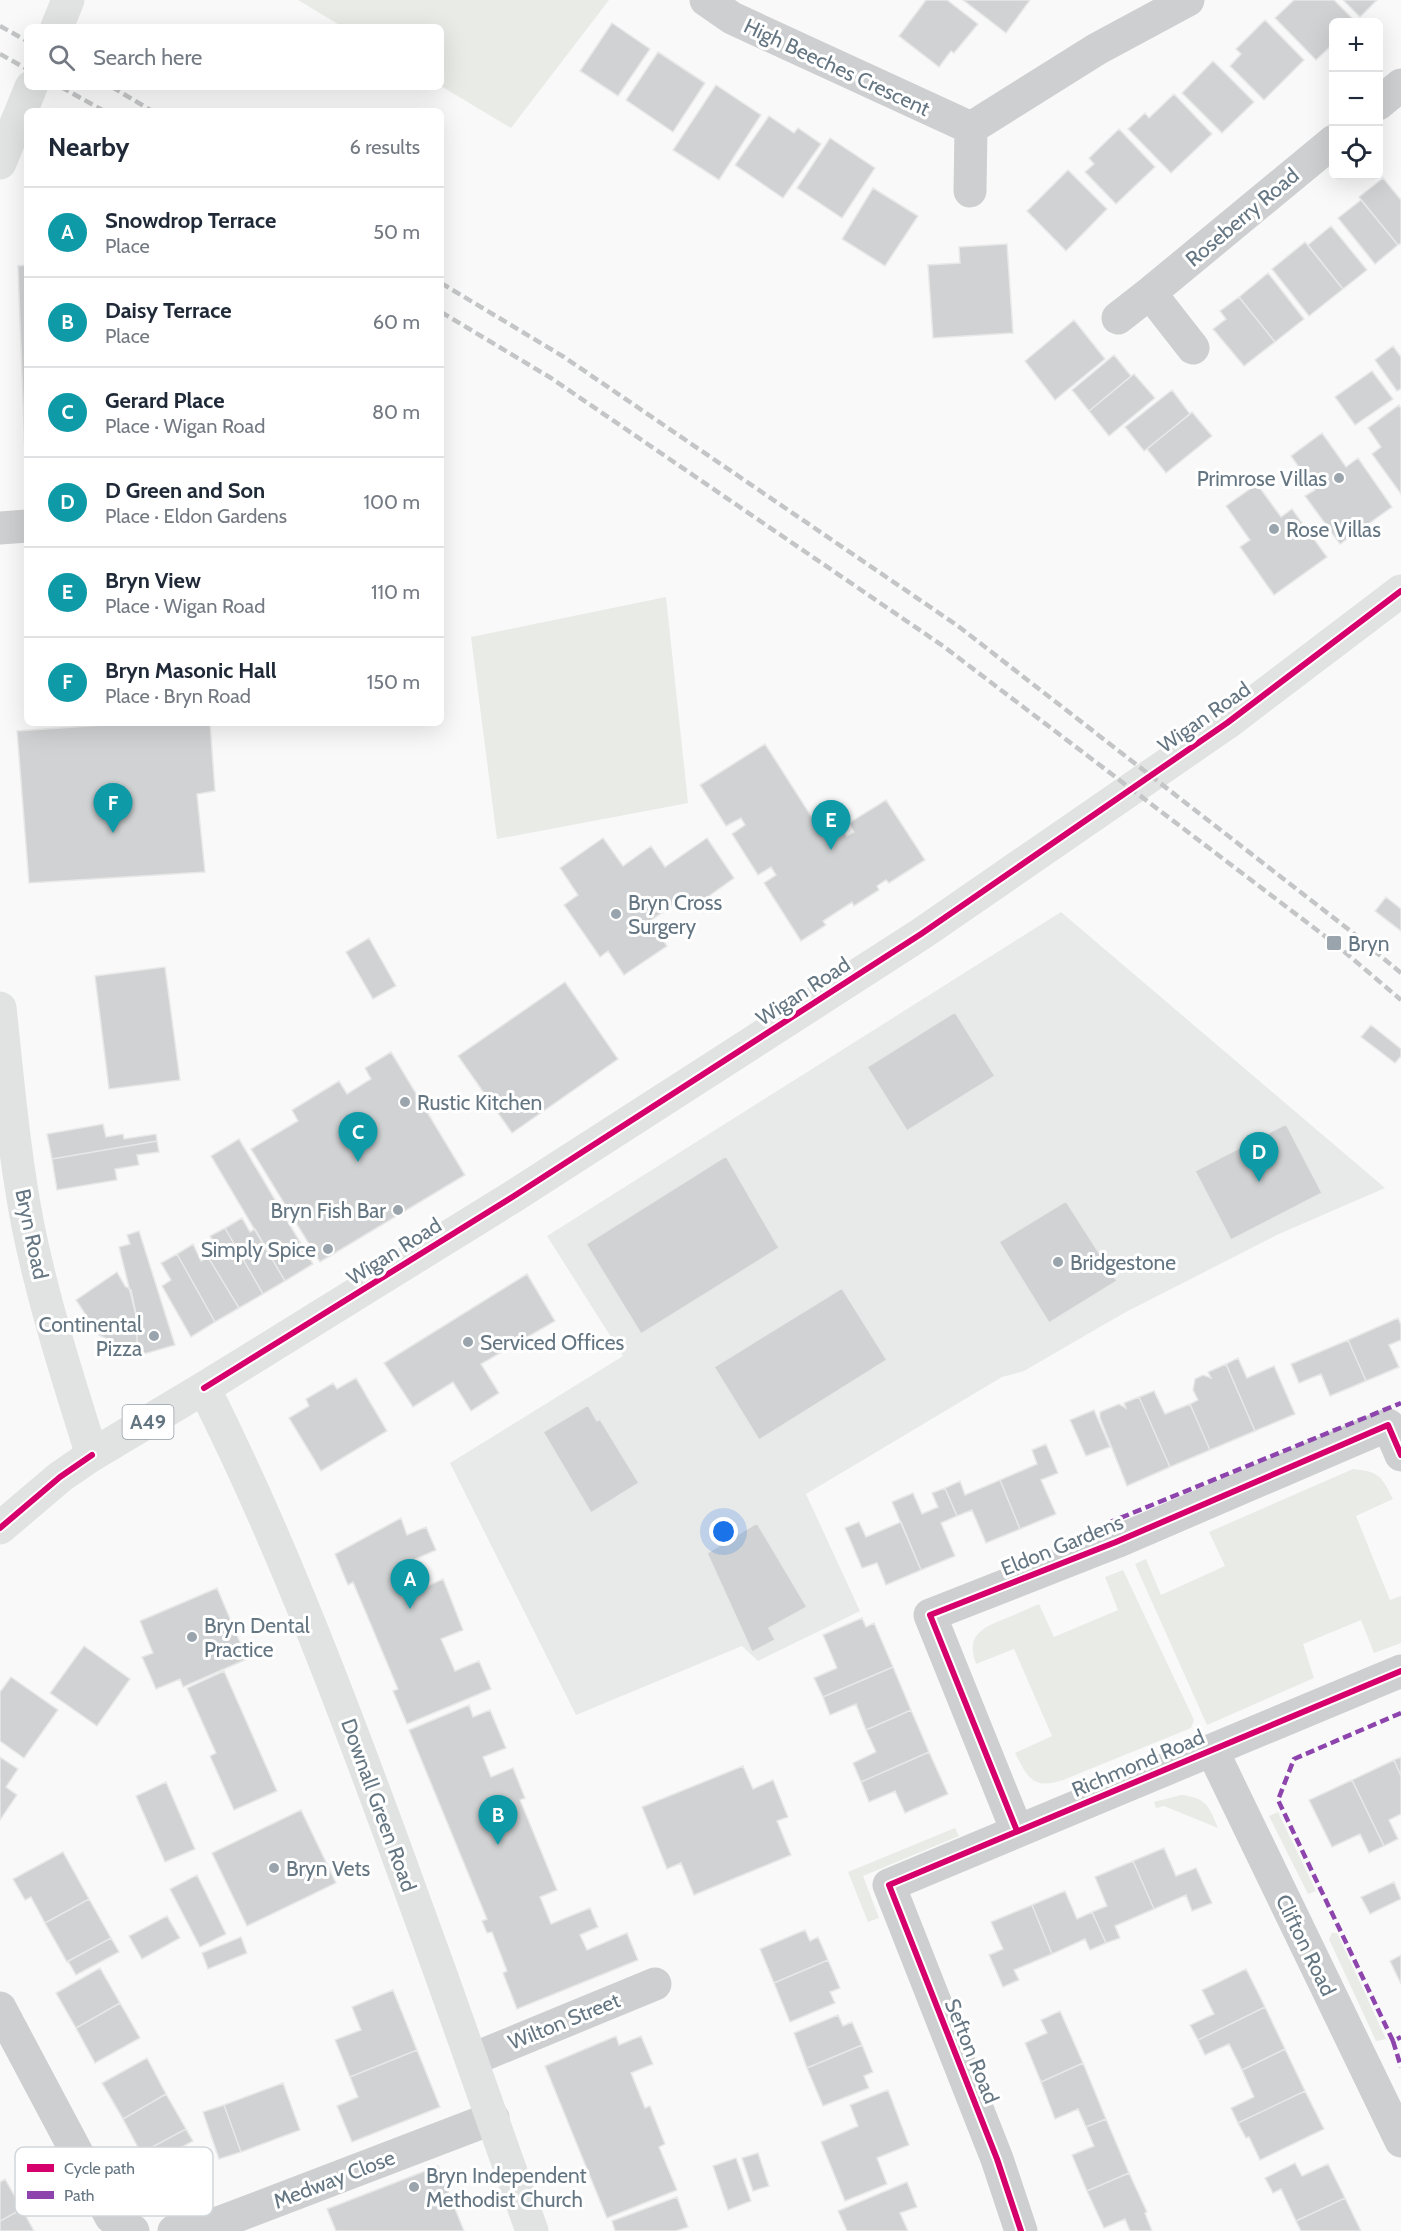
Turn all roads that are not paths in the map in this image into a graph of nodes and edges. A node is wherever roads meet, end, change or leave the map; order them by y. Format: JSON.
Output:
{"nodes":[{"id":1,"x":68,"y":0,"type":"edge"},
{"id":2,"x":706,"y":0,"type":"edge"},
{"id":3,"x":1188,"y":0,"type":"edge"},
{"id":4,"x":58,"y":24,"type":"edge"},
{"id":5,"x":1401,"y":85,"type":"edge"},
{"id":6,"x":30,"y":90,"type":"edge"},
{"id":7,"x":1383,"y":100,"type":"edge"},
{"id":8,"x":971,"y":128,"type":"junction"},
{"id":9,"x":1329,"y":145,"type":"edge"},
{"id":10,"x":1,"y":159,"type":"edge"},
{"id":11,"x":970,"y":191,"type":"dead end"},
{"id":12,"x":1150,"y":292,"type":"junction"},
{"id":13,"x":1118,"y":318,"type":"dead end"},
{"id":14,"x":1193,"y":348,"type":"dead end"},
{"id":15,"x":24,"y":526,"type":"edge"},
{"id":16,"x":0,"y":528,"type":"edge"},
{"id":17,"x":1401,"y":591,"type":"edge"},
{"id":18,"x":0,"y":1008,"type":"edge"},
{"id":19,"x":204,"y":1388,"type":"junction"},
{"id":20,"x":92,"y":1455,"type":"junction"},
{"id":21,"x":1401,"y":1455,"type":"edge"},
{"id":22,"x":0,"y":1528,"type":"edge"},
{"id":23,"x":1401,"y":1671,"type":"edge"},
{"id":24,"x":1212,"y":1750,"type":"junction"},
{"id":25,"x":1017,"y":1831,"type":"junction"},
{"id":26,"x":889,"y":1885,"type":"joint"},
{"id":27,"x":655,"y":1984,"type":"dead end"},
{"id":28,"x":0,"y":2008,"type":"edge"},
{"id":29,"x":473,"y":2059,"type":"junction"},
{"id":30,"x":1391,"y":2096,"type":"edge"},
{"id":31,"x":493,"y":2118,"type":"junction"},
{"id":32,"x":1401,"y":2141,"type":"edge"},
{"id":33,"x":74,"y":2147,"type":"edge"},
{"id":34,"x":110,"y":2216,"type":"edge"},
{"id":35,"x":134,"y":2231,"type":"edge"},
{"id":36,"x":174,"y":2231,"type":"edge"},
{"id":37,"x":532,"y":2231,"type":"edge"},
{"id":38,"x":1021,"y":2231,"type":"edge"}],
"edges":[{"from":1,"to":4,"type":"main road"},
{"from":2,"to":8,"type":"street","name":"High Beeches Crescent"},
{"from":3,"to":8,"type":"street"},
{"from":5,"to":7,"type":"street"},
{"from":6,"to":10,"type":"main road"},
{"from":8,"to":11,"type":"street"},
{"from":9,"to":12,"type":"street","name":"Roseberry Road"},
{"from":12,"to":13,"type":"street","name":"Roseberry Road"},
{"from":12,"to":14,"type":"street"},
{"from":15,"to":16,"type":"street"},
{"from":17,"to":19,"type":"main road","name":"Wigan Road","number":"A49"},
{"from":18,"to":20,"type":"main road","name":"Bryn Road"},
{"from":19,"to":20,"type":"main road","name":"Wigan Road","number":"A49"},
{"from":19,"to":29,"type":"main road","name":"Downall Green Road"},
{"from":20,"to":22,"type":"main road","name":"Wigan Road","number":"A49"},
{"from":21,"to":25,"type":"street","name":"Eldon Gardens"},
{"from":23,"to":24,"type":"street","name":"Richmond Road"},
{"from":24,"to":25,"type":"street","name":"Richmond Road"},
{"from":24,"to":30,"type":"street","name":"Clifton Road"},
{"from":25,"to":26,"type":"street","name":"Richmond Road"},
{"from":26,"to":38,"type":"street","name":"Sefton Road"},
{"from":27,"to":29,"type":"street","name":"Wilton Street"},
{"from":28,"to":33,"type":"street"},
{"from":29,"to":31,"type":"main road","name":"Downall Green Road"},
{"from":30,"to":32,"type":"street","name":"Clifton Road"},
{"from":31,"to":36,"type":"street","name":"Medway Close"},
{"from":31,"to":37,"type":"main road","name":"Downall Green Road"},
{"from":34,"to":35,"type":"street"}]}
